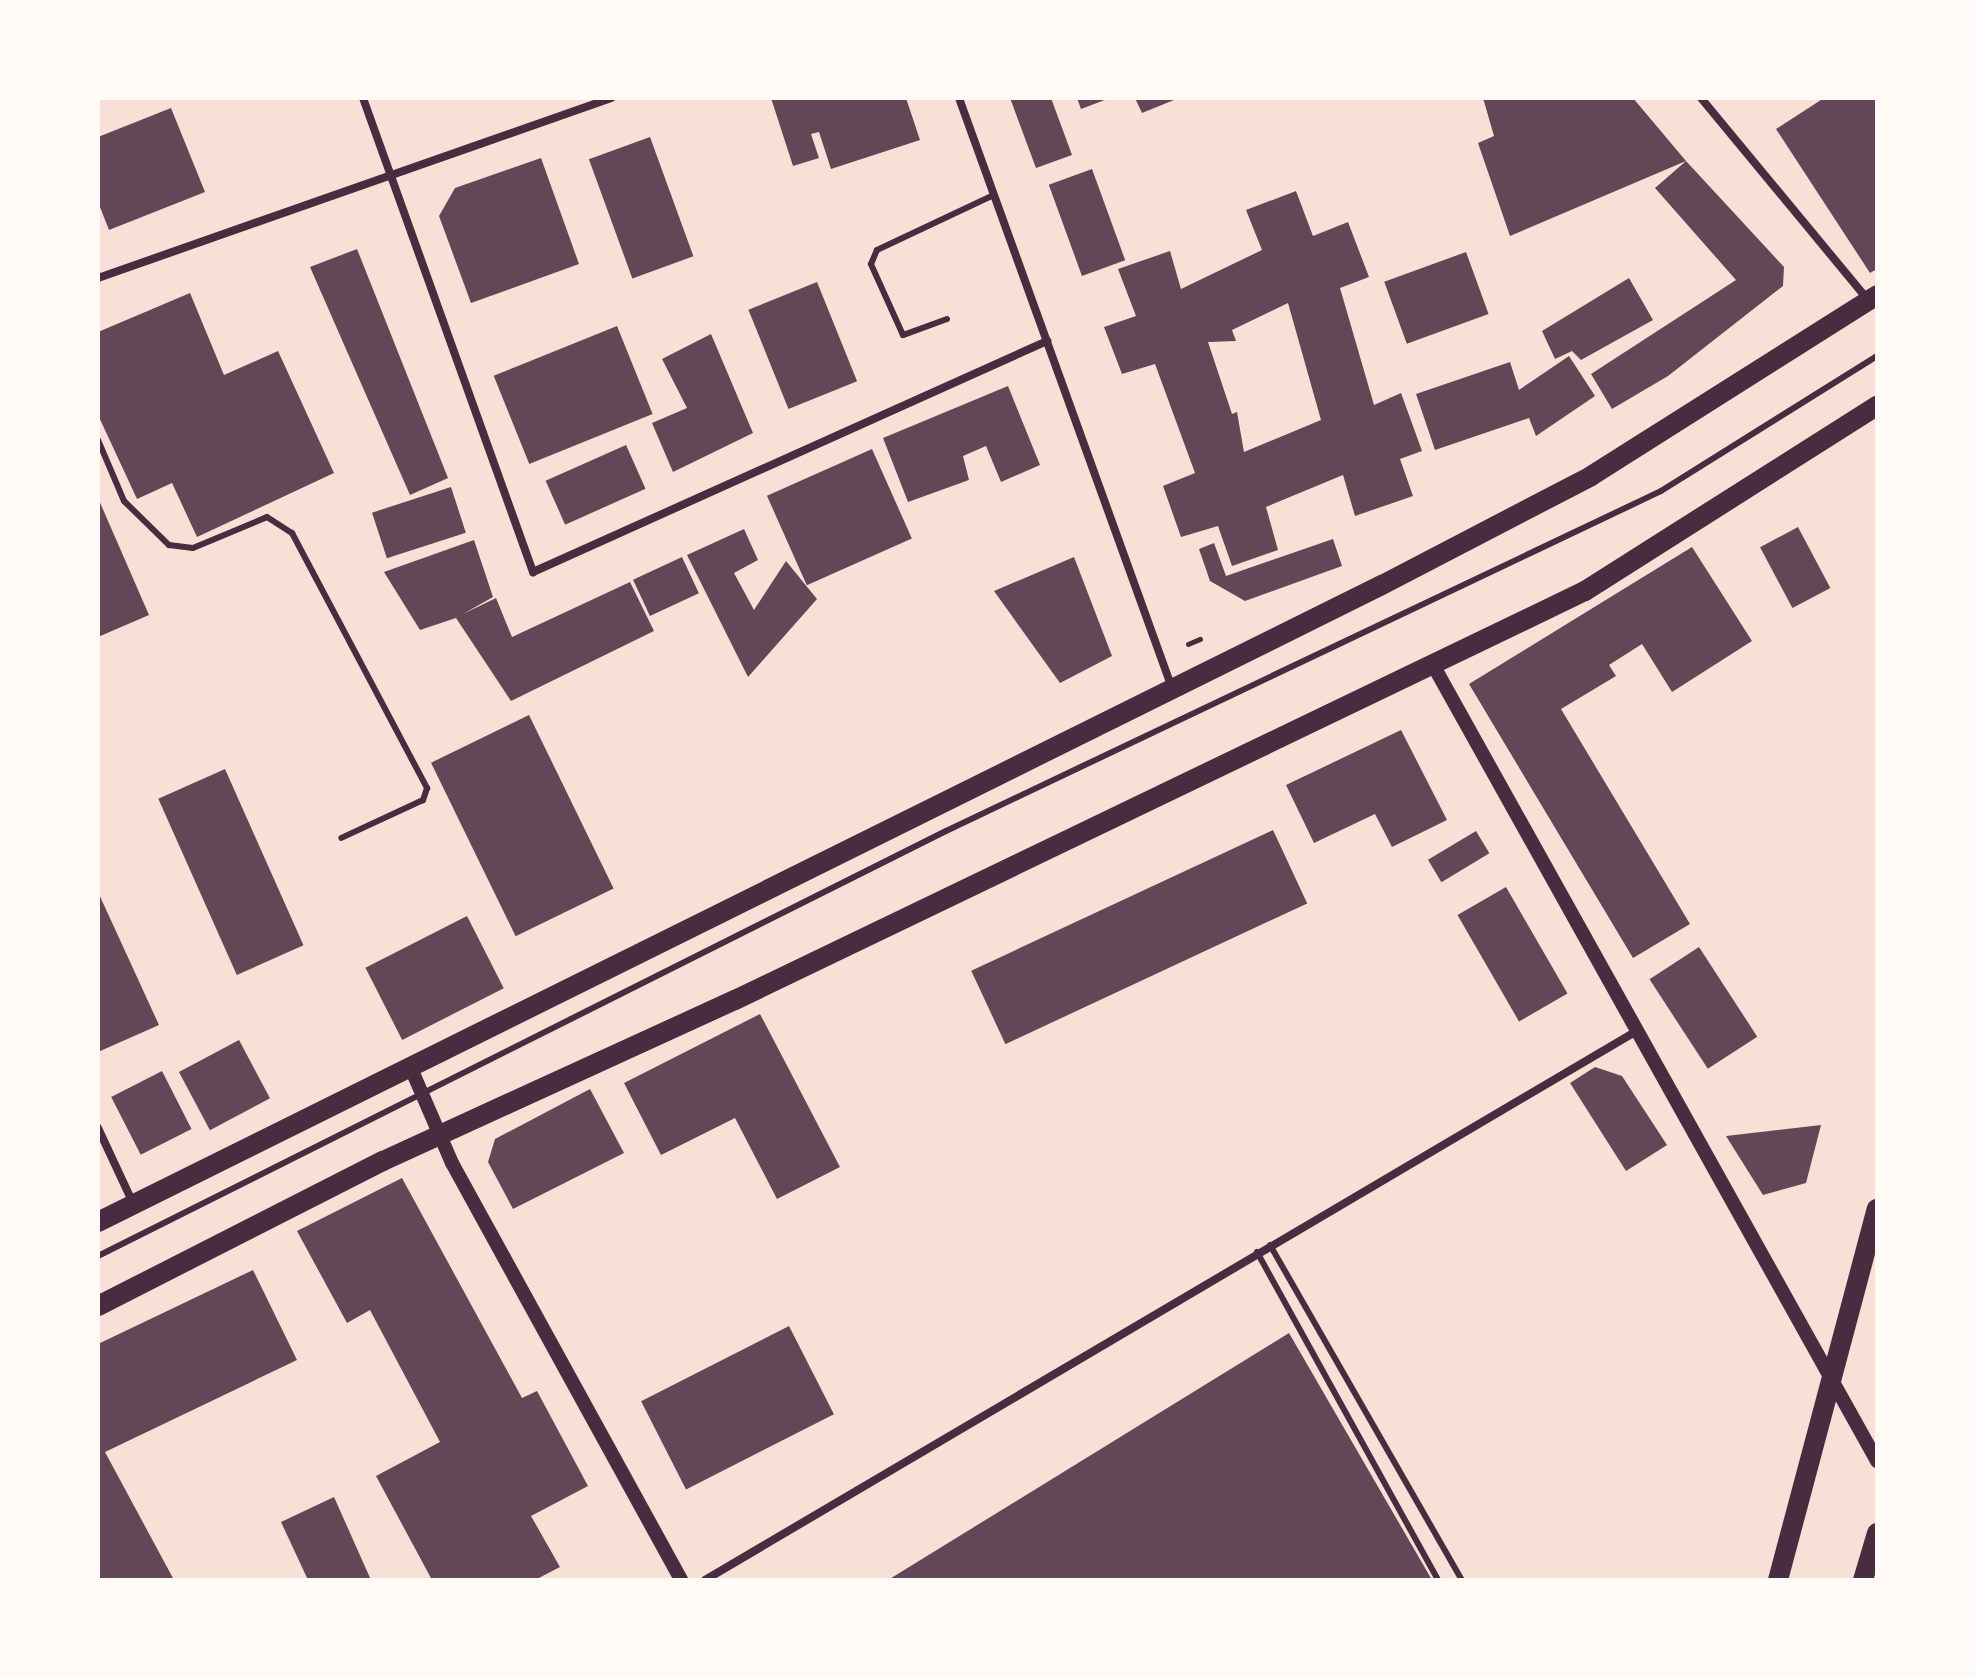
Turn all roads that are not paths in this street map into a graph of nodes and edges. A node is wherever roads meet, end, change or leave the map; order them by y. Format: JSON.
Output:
{"nodes":[{"id":1,"x":363,"y":98,"type":"edge"},
{"id":2,"x":611,"y":98,"type":"edge"},
{"id":3,"x":959,"y":98,"type":"edge"},
{"id":4,"x":1701,"y":98,"type":"edge"},
{"id":5,"x":392,"y":177,"type":"junction"},
{"id":6,"x":994,"y":195,"type":"junction"},
{"id":7,"x":98,"y":278,"type":"edge"},
{"id":8,"x":1873,"y":298,"type":"edge"},
{"id":9,"x":947,"y":319,"type":"dead end"},
{"id":10,"x":1047,"y":341,"type":"junction"},
{"id":11,"x":1877,"y":356,"type":"edge"},
{"id":12,"x":1876,"y":409,"type":"edge"},
{"id":13,"x":98,"y":440,"type":"edge"},
{"id":14,"x":1432,"y":663,"type":"junction"},
{"id":15,"x":1172,"y":689,"type":"junction"},
{"id":16,"x":341,"y":838,"type":"dead end"},
{"id":17,"x":1635,"y":1032,"type":"junction"},
{"id":18,"x":410,"y":1066,"type":"junction"},
{"id":19,"x":421,"y":1094,"type":"junction"},
{"id":20,"x":98,"y":1128,"type":"edge"},
{"id":21,"x":438,"y":1136,"type":"junction"},
{"id":22,"x":134,"y":1205,"type":"junction"},
{"id":23,"x":1877,"y":1209,"type":"edge"},
{"id":24,"x":98,"y":1222,"type":"edge"},
{"id":25,"x":1270,"y":1245,"type":"junction"},
{"id":26,"x":1257,"y":1252,"type":"junction"},
{"id":27,"x":98,"y":1256,"type":"edge"},
{"id":28,"x":98,"y":1306,"type":"edge"},
{"id":29,"x":1829,"y":1377,"type":"junction"},
{"id":30,"x":1877,"y":1461,"type":"edge"},
{"id":31,"x":1877,"y":1533,"type":"edge"},
{"id":32,"x":681,"y":1580,"type":"edge"},
{"id":33,"x":705,"y":1580,"type":"edge"},
{"id":34,"x":1438,"y":1580,"type":"edge"},
{"id":35,"x":1462,"y":1580,"type":"edge"},
{"id":36,"x":1778,"y":1580,"type":"edge"},
{"id":37,"x":1863,"y":1580,"type":"edge"}],
"edges":[{"from":1,"to":5,"type":"street"},
{"from":2,"to":5,"type":"street"},
{"from":3,"to":6,"type":"street"},
{"from":4,"to":8,"type":"street"},
{"from":5,"to":7,"type":"street"},
{"from":5,"to":10,"type":"street"},
{"from":6,"to":9,"type":"lane"},
{"from":6,"to":10,"type":"street"},
{"from":8,"to":15,"type":"main road"},
{"from":10,"to":15,"type":"street"},
{"from":11,"to":19,"type":"lane"},
{"from":12,"to":14,"type":"main road"},
{"from":13,"to":16,"type":"lane"},
{"from":14,"to":17,"type":"street"},
{"from":14,"to":21,"type":"main road"},
{"from":15,"to":18,"type":"main road"},
{"from":17,"to":25,"type":"street"},
{"from":17,"to":29,"type":"street"},
{"from":18,"to":19,"type":"street"},
{"from":18,"to":22,"type":"main road"},
{"from":19,"to":21,"type":"street"},
{"from":19,"to":27,"type":"lane"},
{"from":20,"to":22,"type":"street"},
{"from":21,"to":28,"type":"main road"},
{"from":21,"to":32,"type":"street"},
{"from":22,"to":24,"type":"main road"},
{"from":23,"to":29,"type":"main road"},
{"from":25,"to":26,"type":"street"},
{"from":25,"to":35,"type":"lane"},
{"from":26,"to":33,"type":"street"},
{"from":26,"to":34,"type":"lane"},
{"from":29,"to":30,"type":"street"},
{"from":29,"to":36,"type":"main road"},
{"from":31,"to":37,"type":"main road"}]}
